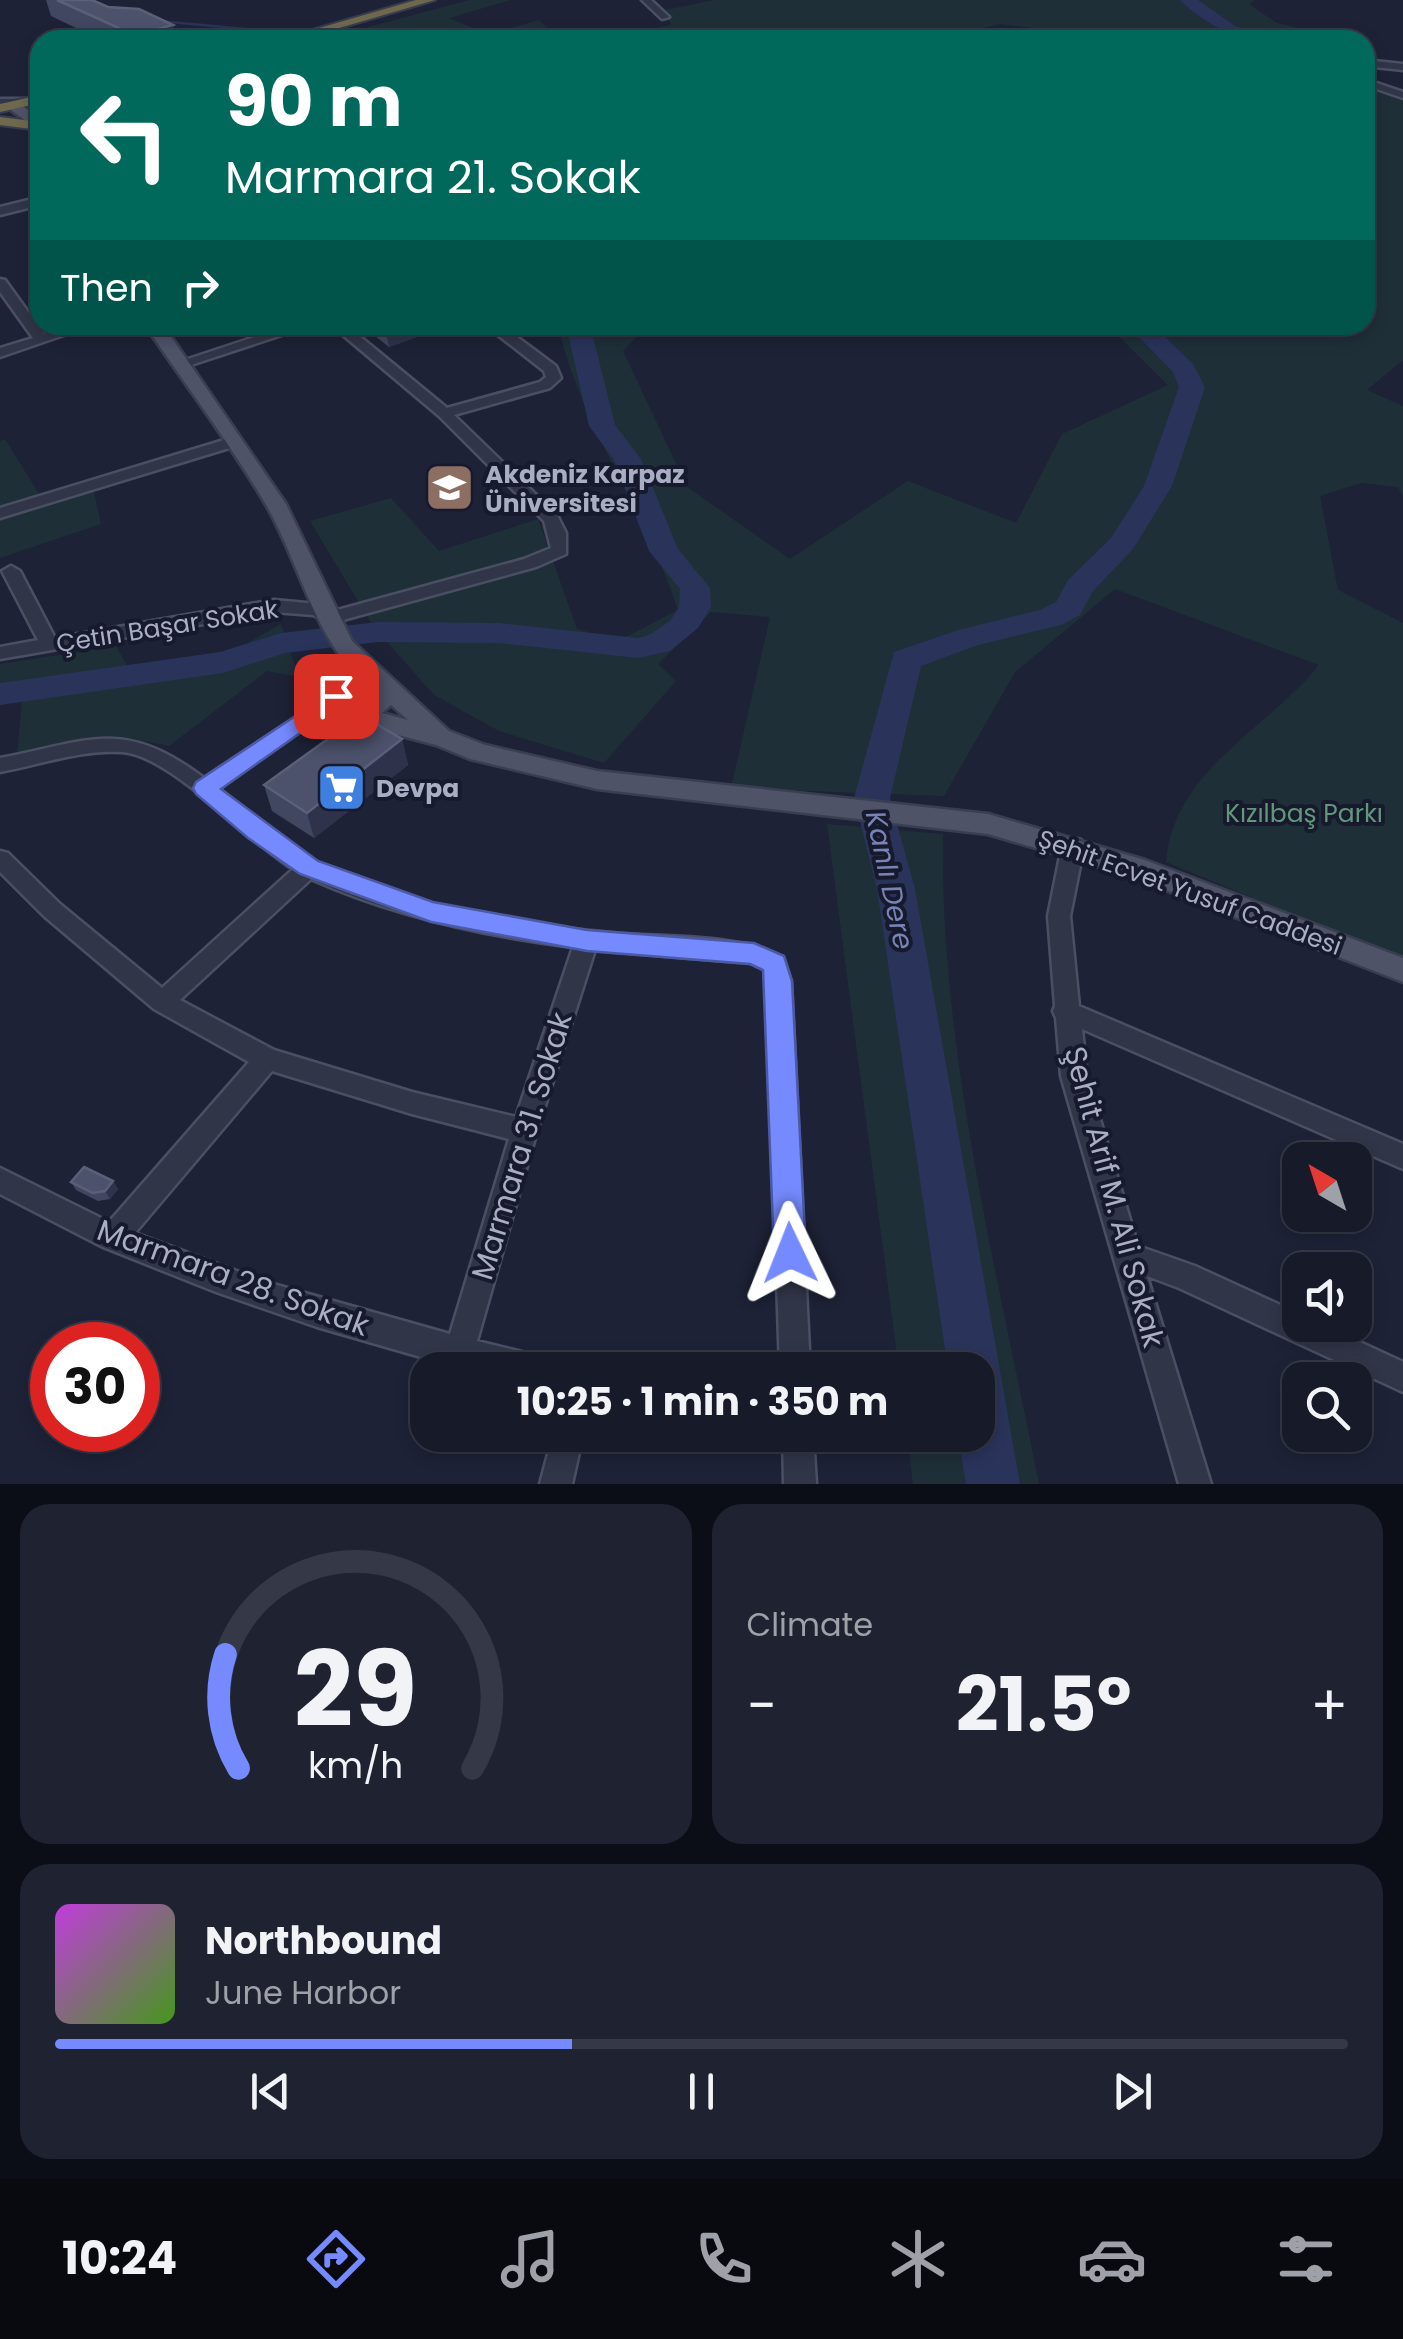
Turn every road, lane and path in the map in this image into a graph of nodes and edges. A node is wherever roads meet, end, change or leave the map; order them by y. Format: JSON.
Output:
{"nodes":[{"id":1,"x":430,"y":0,"type":"edge"},
{"id":2,"x":450,"y":0,"type":"edge"},
{"id":3,"x":646,"y":0,"type":"edge"},
{"id":4,"x":666,"y":17,"type":"dead end"},
{"id":5,"x":333,"y":30,"type":"edge"},
{"id":6,"x":337,"y":30,"type":"edge"},
{"id":7,"x":1375,"y":64,"type":"edge"},
{"id":8,"x":1403,"y":66,"type":"edge"},
{"id":9,"x":1375,"y":85,"type":"edge"},
{"id":10,"x":1403,"y":95,"type":"edge"},
{"id":11,"x":30,"y":204,"type":"edge"},
{"id":12,"x":0,"y":211,"type":"edge"},
{"id":13,"x":0,"y":283,"type":"edge"},
{"id":14,"x":6,"y":300,"type":"edge"},
{"id":15,"x":30,"y":327,"type":"edge"},
{"id":16,"x":37,"y":335,"type":"edge"},
{"id":17,"x":56,"y":335,"type":"edge"},
{"id":18,"x":161,"y":335,"type":"edge"},
{"id":19,"x":273,"y":335,"type":"edge"},
{"id":20,"x":350,"y":335,"type":"edge"},
{"id":21,"x":505,"y":335,"type":"edge"},
{"id":22,"x":41,"y":340,"type":"junction"},
{"id":23,"x":0,"y":354,"type":"edge"},
{"id":24,"x":180,"y":364,"type":"junction"},
{"id":25,"x":444,"y":413,"type":"junction"},
{"id":26,"x":234,"y":442,"type":"junction"},
{"id":27,"x":0,"y":513,"type":"edge"},
{"id":28,"x":11,"y":571,"type":"dead end"},
{"id":29,"x":332,"y":617,"type":"junction"},
{"id":30,"x":341,"y":644,"type":"junction"},
{"id":31,"x":50,"y":645,"type":"junction"},
{"id":32,"x":0,"y":652,"type":"edge"},
{"id":33,"x":380,"y":683,"type":"junction"},
{"id":34,"x":347,"y":702,"type":"junction"},
{"id":35,"x":442,"y":738,"type":"junction"},
{"id":36,"x":0,"y":765,"type":"edge"},
{"id":37,"x":204,"y":788,"type":"junction"},
{"id":38,"x":1074,"y":846,"type":"junction"},
{"id":39,"x":0,"y":859,"type":"edge"},
{"id":40,"x":309,"y":868,"type":"junction"},
{"id":41,"x":587,"y":940,"type":"junction"},
{"id":42,"x":1403,"y":970,"type":"edge"},
{"id":43,"x":162,"y":1002,"type":"junction"},
{"id":44,"x":1065,"y":1011,"type":"junction"},
{"id":45,"x":267,"y":1059,"type":"junction"},
{"id":46,"x":524,"y":1131,"type":"junction"},
{"id":47,"x":1403,"y":1157,"type":"edge"},
{"id":48,"x":0,"y":1180,"type":"edge"},
{"id":49,"x":113,"y":1238,"type":"junction"},
{"id":50,"x":1128,"y":1256,"type":"junction"},
{"id":51,"x":459,"y":1352,"type":"joint"},
{"id":52,"x":794,"y":1352,"type":"edge"},
{"id":53,"x":1403,"y":1377,"type":"edge"},
{"id":54,"x":564,"y":1452,"type":"edge"},
{"id":55,"x":799,"y":1452,"type":"edge"},
{"id":56,"x":556,"y":1484,"type":"edge"},
{"id":57,"x":800,"y":1484,"type":"edge"},
{"id":58,"x":1195,"y":1484,"type":"edge"}],
"edges":[{"from":1,"to":5,"type":"highway"},
{"from":2,"to":6,"type":"highway"},
{"from":3,"to":4,"type":"street"},
{"from":7,"to":8,"type":"street"},
{"from":9,"to":10,"type":"street"},
{"from":11,"to":12,"type":"street"},
{"from":13,"to":14,"type":"street"},
{"from":14,"to":15,"type":"street"},
{"from":16,"to":22,"type":"street"},
{"from":17,"to":22,"type":"street"},
{"from":18,"to":24,"type":"main road"},
{"from":19,"to":24,"type":"street"},
{"from":20,"to":25,"type":"street"},
{"from":21,"to":25,"type":"street"},
{"from":22,"to":23,"type":"street"},
{"from":24,"to":26,"type":"main road"},
{"from":25,"to":29,"type":"street"},
{"from":26,"to":27,"type":"street"},
{"from":26,"to":29,"type":"main road"},
{"from":28,"to":31,"type":"street"},
{"from":29,"to":30,"type":"main road"},
{"from":29,"to":31,"type":"street","name":"Çetin Başar Sokak"},
{"from":30,"to":33,"type":"main road"},
{"from":30,"to":34,"type":"main road"},
{"from":31,"to":32,"type":"street","name":"Çetin Başar Sokak"},
{"from":33,"to":34,"type":"main road"},
{"from":33,"to":35,"type":"main road"},
{"from":34,"to":35,"type":"main road","name":"Şehit Ecvet Yusuf Caddesi"},
{"from":34,"to":37,"type":"street"},
{"from":35,"to":38,"type":"main road","name":"Şehit Ecvet Yusuf Caddesi"},
{"from":36,"to":37,"type":"street"},
{"from":37,"to":40,"type":"street"},
{"from":38,"to":42,"type":"main road","name":"Şehit Ecvet Yusuf Caddesi"},
{"from":38,"to":44,"type":"street","name":"Şehit Arif M. Ali Sokak"},
{"from":39,"to":43,"type":"street"},
{"from":40,"to":41,"type":"street"},
{"from":40,"to":43,"type":"street"},
{"from":41,"to":46,"type":"street","name":"Marmara 31. Sokak"},
{"from":41,"to":52,"type":"street"},
{"from":43,"to":45,"type":"street"},
{"from":44,"to":47,"type":"street"},
{"from":44,"to":50,"type":"street","name":"Şehit Arif M. Ali Sokak"},
{"from":45,"to":46,"type":"street"},
{"from":45,"to":49,"type":"street"},
{"from":46,"to":51,"type":"street","name":"Marmara 31. Sokak"},
{"from":48,"to":49,"type":"street","name":"Marmara 28. Sokak"},
{"from":49,"to":51,"type":"street","name":"Marmara 28. Sokak"},
{"from":50,"to":53,"type":"street"},
{"from":50,"to":58,"type":"street","name":"Şehit Arif M. Ali Sokak"},
{"from":54,"to":56,"type":"street"},
{"from":55,"to":57,"type":"street"}]}
